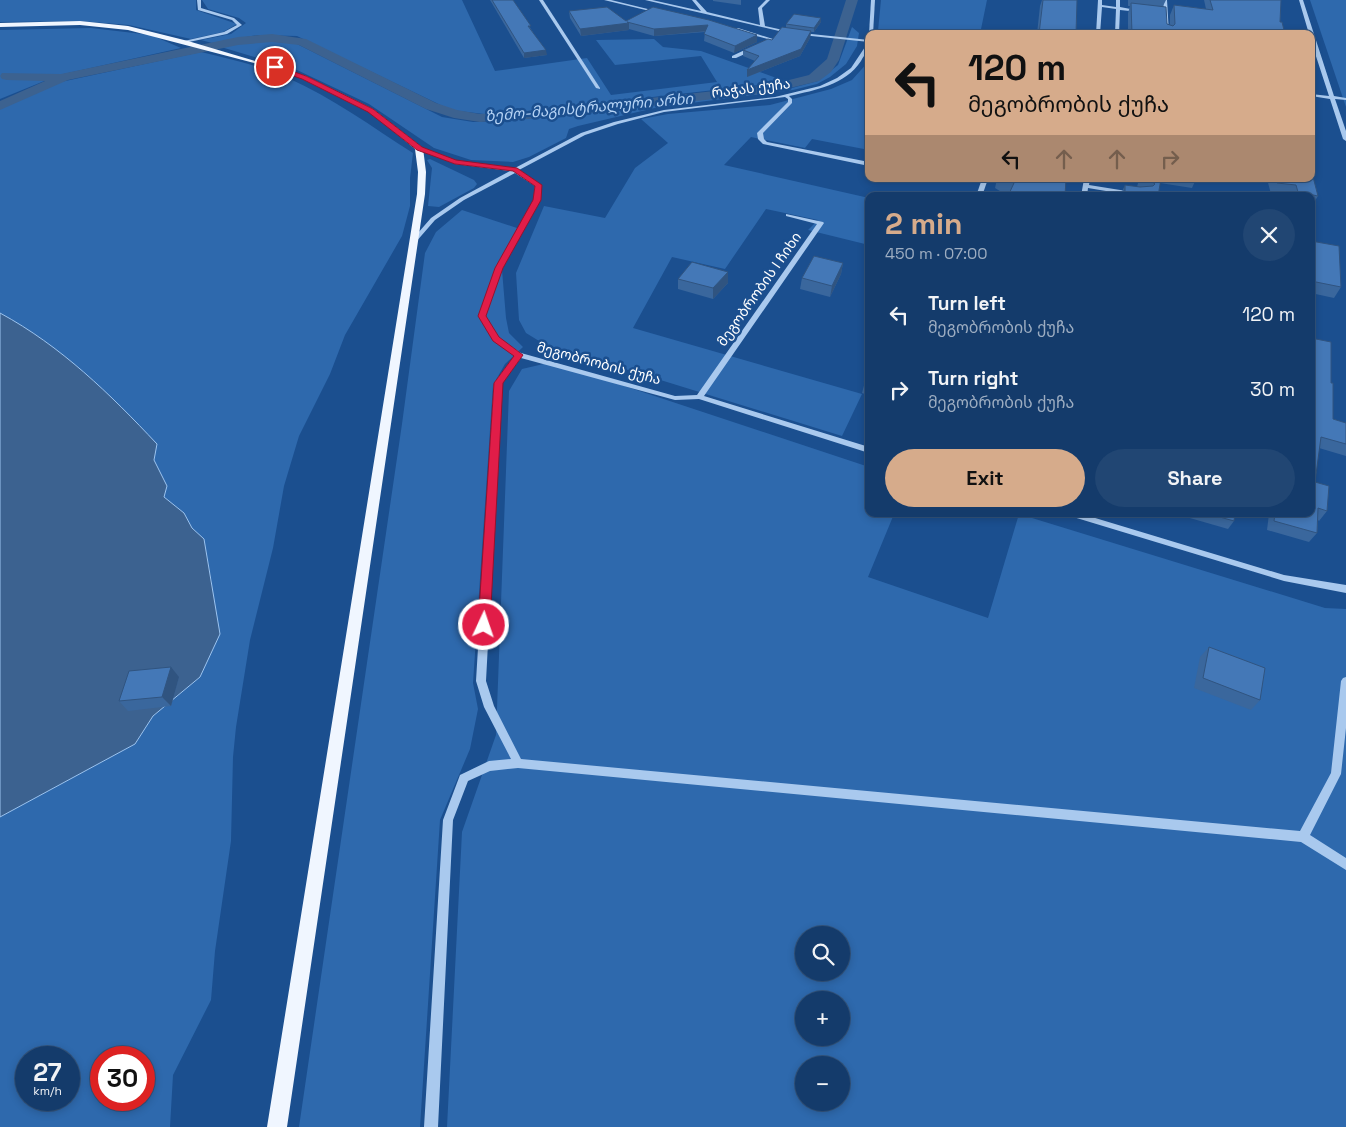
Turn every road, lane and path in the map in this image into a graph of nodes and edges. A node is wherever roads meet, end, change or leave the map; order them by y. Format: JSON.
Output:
{"nodes":[{"id":1,"x":199,"y":0,"type":"edge"},
{"id":2,"x":541,"y":0,"type":"edge"},
{"id":3,"x":606,"y":0,"type":"edge"},
{"id":4,"x":647,"y":0,"type":"edge"},
{"id":5,"x":694,"y":0,"type":"edge"},
{"id":6,"x":768,"y":0,"type":"edge"},
{"id":7,"x":873,"y":0,"type":"edge"},
{"id":8,"x":1100,"y":0,"type":"edge"},
{"id":9,"x":1118,"y":0,"type":"edge"},
{"id":10,"x":1165,"y":0,"type":"edge"},
{"id":11,"x":1301,"y":0,"type":"edge"},
{"id":12,"x":1100,"y":6,"type":"junction"},
{"id":13,"x":1118,"y":8,"type":"junction"},
{"id":14,"x":662,"y":12,"type":"edge"},
{"id":15,"x":1147,"y":12,"type":"edge"},
{"id":16,"x":1156,"y":13,"type":"edge"},
{"id":17,"x":705,"y":14,"type":"junction"},
{"id":18,"x":1166,"y":14,"type":"junction"},
{"id":19,"x":0,"y":26,"type":"edge"},
{"id":20,"x":726,"y":27,"type":"edge"},
{"id":21,"x":763,"y":27,"type":"junction"},
{"id":22,"x":772,"y":29,"type":"junction"},
{"id":23,"x":871,"y":30,"type":"edge"},
{"id":24,"x":1098,"y":30,"type":"edge"},
{"id":25,"x":1117,"y":30,"type":"edge"},
{"id":26,"x":1167,"y":30,"type":"edge"},
{"id":27,"x":1310,"y":30,"type":"edge"},
{"id":28,"x":763,"y":36,"type":"junction"},
{"id":29,"x":186,"y":42,"type":"junction"},
{"id":30,"x":865,"y":42,"type":"edge"},
{"id":31,"x":1315,"y":47,"type":"edge"},
{"id":32,"x":865,"y":50,"type":"edge"},
{"id":33,"x":734,"y":57,"type":"dead end"},
{"id":34,"x":598,"y":88,"type":"dead end"},
{"id":35,"x":1315,"y":95,"type":"edge"},
{"id":36,"x":786,"y":96,"type":"junction"},
{"id":37,"x":1330,"y":97,"type":"junction"},
{"id":38,"x":1346,"y":99,"type":"edge"},
{"id":39,"x":1346,"y":139,"type":"edge"},
{"id":40,"x":419,"y":148,"type":"junction"},
{"id":41,"x":865,"y":163,"type":"edge"},
{"id":42,"x":515,"y":170,"type":"junction"},
{"id":43,"x":1087,"y":182,"type":"edge"},
{"id":44,"x":1086,"y":186,"type":"junction"},
{"id":45,"x":1085,"y":192,"type":"edge"},
{"id":46,"x":1121,"y":192,"type":"edge"},
{"id":47,"x":788,"y":215,"type":"dead end"},
{"id":48,"x":413,"y":242,"type":"junction"},
{"id":49,"x":519,"y":355,"type":"junction"},
{"id":50,"x":699,"y":397,"type":"junction"},
{"id":51,"x":865,"y":449,"type":"edge"},
{"id":52,"x":1083,"y":517,"type":"edge"},
{"id":53,"x":1346,"y":589,"type":"edge"},
{"id":54,"x":1346,"y":681,"type":"edge"},
{"id":55,"x":518,"y":763,"type":"junction"},
{"id":56,"x":1303,"y":838,"type":"junction"},
{"id":57,"x":1346,"y":864,"type":"edge"},
{"id":58,"x":277,"y":1127,"type":"edge"},
{"id":59,"x":431,"y":1127,"type":"edge"}],
"edges":[{"from":1,"to":29,"type":"street"},
{"from":2,"to":34,"type":"street"},
{"from":3,"to":14,"type":"street"},
{"from":4,"to":17,"type":"street"},
{"from":5,"to":17,"type":"street"},
{"from":6,"to":21,"type":"street"},
{"from":7,"to":23,"type":"street"},
{"from":8,"to":12,"type":"street"},
{"from":9,"to":13,"type":"street"},
{"from":10,"to":18,"type":"street"},
{"from":11,"to":27,"type":"street"},
{"from":12,"to":13,"type":"street"},
{"from":12,"to":24,"type":"street"},
{"from":13,"to":15,"type":"street"},
{"from":13,"to":25,"type":"street"},
{"from":16,"to":18,"type":"street"},
{"from":17,"to":21,"type":"street"},
{"from":18,"to":26,"type":"street"},
{"from":19,"to":29,"type":"main road"},
{"from":20,"to":28,"type":"street"},
{"from":21,"to":22,"type":"street"},
{"from":22,"to":28,"type":"street"},
{"from":22,"to":30,"type":"street"},
{"from":28,"to":33,"type":"street"},
{"from":29,"to":40,"type":"main road"},
{"from":31,"to":37,"type":"street"},
{"from":32,"to":36,"type":"street","name":"რაჭას ქუჩა"},
{"from":35,"to":37,"type":"street"},
{"from":36,"to":41,"type":"street"},
{"from":36,"to":42,"type":"street","name":"რაჭას ქუჩა"},
{"from":37,"to":38,"type":"street"},
{"from":37,"to":39,"type":"street"},
{"from":40,"to":42,"type":"street","name":"მეგობრობის ქუჩა"},
{"from":40,"to":48,"type":"main road"},
{"from":42,"to":48,"type":"street","name":"რაჭას ქუჩა"},
{"from":42,"to":49,"type":"street","name":"მეგობრობის ქუჩა"},
{"from":43,"to":44,"type":"street"},
{"from":44,"to":45,"type":"street"},
{"from":44,"to":46,"type":"street"},
{"from":47,"to":50,"type":"street","name":"მეგობრობის I ჩიხი"},
{"from":48,"to":58,"type":"main road"},
{"from":49,"to":50,"type":"street","name":"მეგობრობის ქუჩა"},
{"from":49,"to":55,"type":"street"},
{"from":50,"to":51,"type":"street","name":"მეგობრობის ქუჩა"},
{"from":52,"to":53,"type":"street"},
{"from":54,"to":56,"type":"street"},
{"from":55,"to":56,"type":"street"},
{"from":55,"to":59,"type":"street"},
{"from":56,"to":57,"type":"street"}]}
